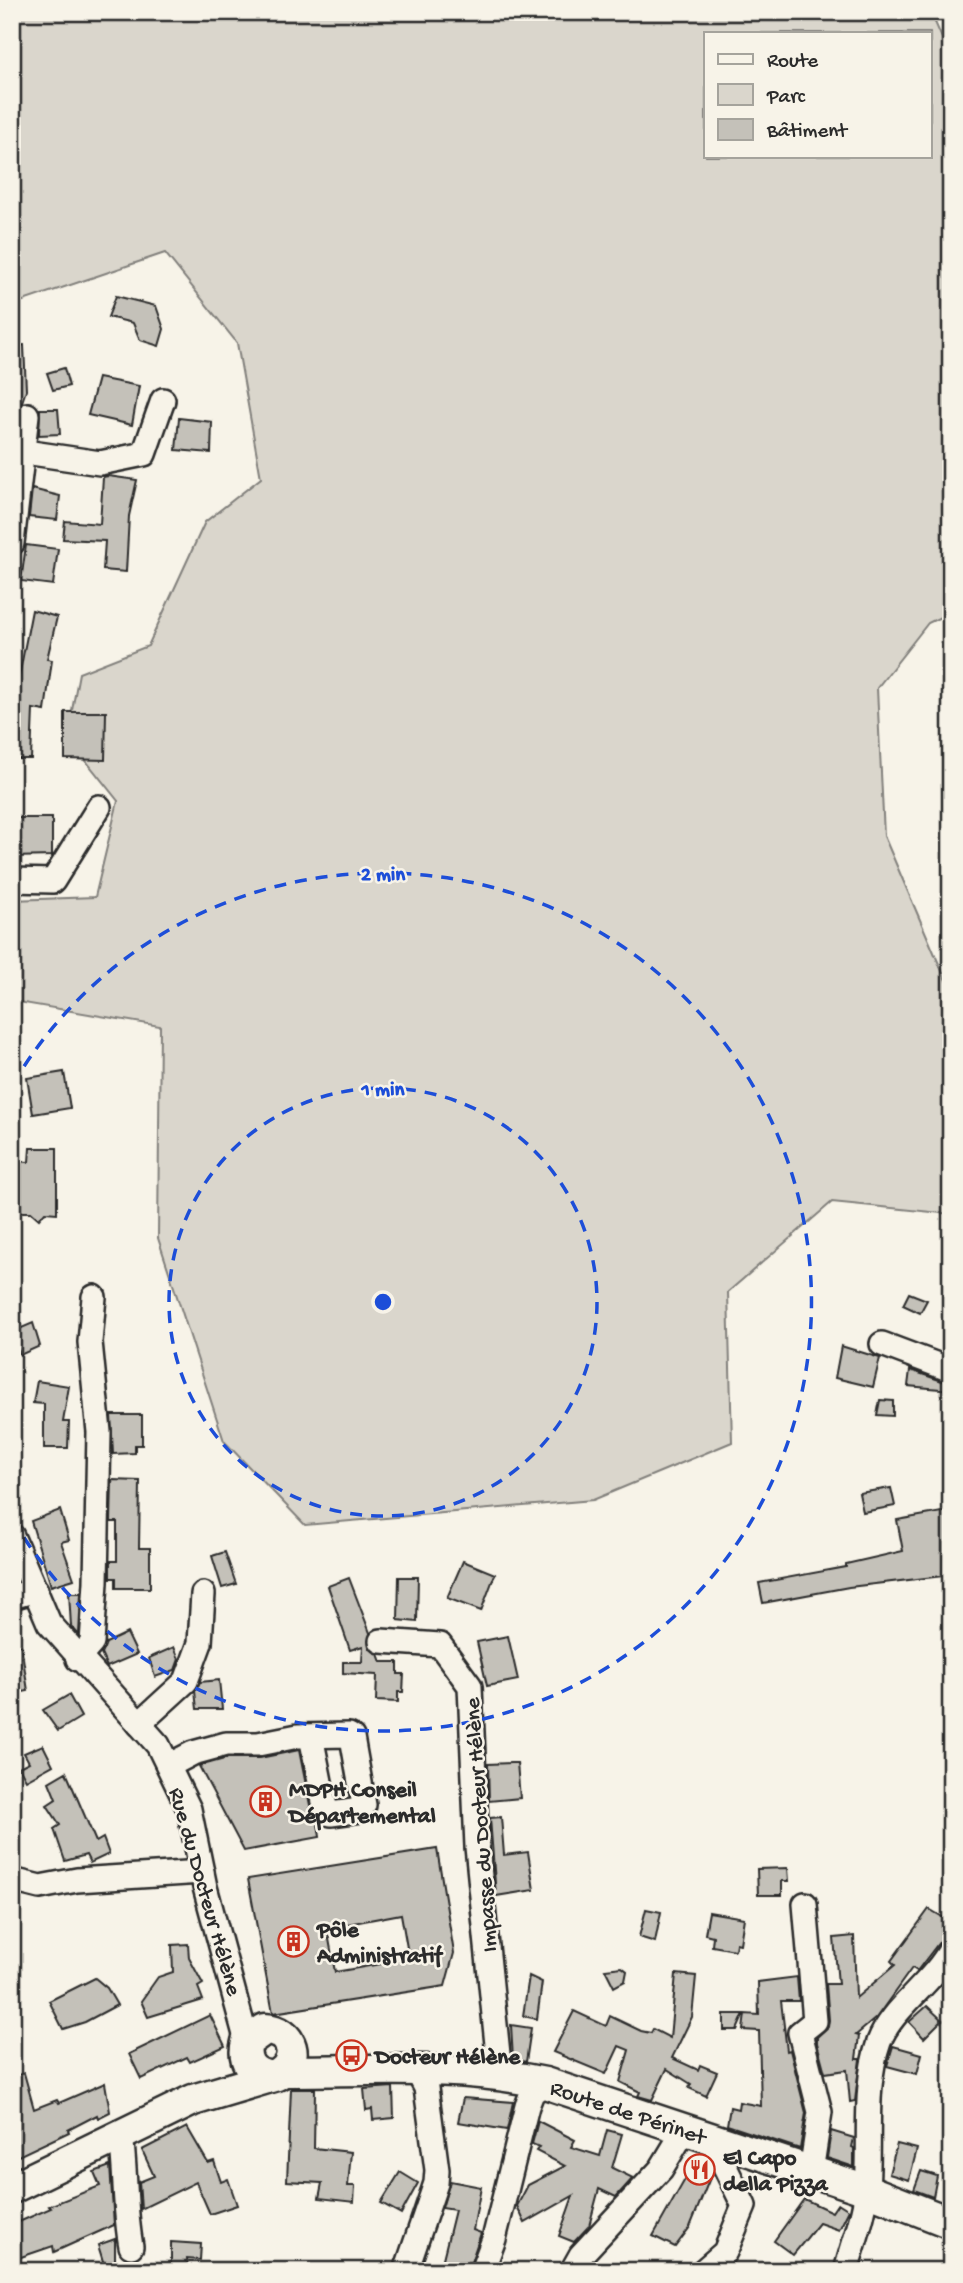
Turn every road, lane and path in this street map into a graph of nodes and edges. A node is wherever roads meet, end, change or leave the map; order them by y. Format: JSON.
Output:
{"nodes":[{"id":1,"x":163,"y":400,"type":"dead end"},
{"id":2,"x":27,"y":415,"type":"dead end"},
{"id":3,"x":25,"y":452,"type":"junction"},
{"id":4,"x":12,"y":543,"type":"edge"},
{"id":5,"x":99,"y":807,"type":"dead end"},
{"id":6,"x":12,"y":880,"type":"edge"},
{"id":7,"x":94,"y":1297,"type":"dead end"},
{"id":8,"x":882,"y":1344,"type":"dead end"},
{"id":9,"x":951,"y":1370,"type":"edge"},
{"id":10,"x":12,"y":1536,"type":"edge"},
{"id":11,"x":36,"y":1590,"type":"junction"},
{"id":12,"x":203,"y":1594,"type":"dead end"},
{"id":13,"x":12,"y":1597,"type":"edge"},
{"id":14,"x":381,"y":1641,"type":"dead end"},
{"id":15,"x":78,"y":1659,"type":"junction"},
{"id":16,"x":139,"y":1724,"type":"junction"},
{"id":17,"x":311,"y":1736,"type":"dead end"},
{"id":18,"x":170,"y":1765,"type":"junction"},
{"id":19,"x":202,"y":1872,"type":"junction"},
{"id":20,"x":12,"y":1880,"type":"edge"},
{"id":21,"x":804,"y":1904,"type":"dead end"},
{"id":22,"x":951,"y":1949,"type":"edge"},
{"id":23,"x":239,"y":2005,"type":"junction"},
{"id":24,"x":246,"y":2046,"type":"junction"},
{"id":25,"x":281,"y":2055,"type":"junction"},
{"id":26,"x":416,"y":2069,"type":"junction"},
{"id":27,"x":500,"y":2074,"type":"junction"},
{"id":28,"x":545,"y":2083,"type":"junction"},
{"id":29,"x":193,"y":2100,"type":"junction"},
{"id":30,"x":121,"y":2135,"type":"junction"},
{"id":31,"x":698,"y":2135,"type":"junction"},
{"id":32,"x":811,"y":2172,"type":"junction"},
{"id":33,"x":12,"y":2188,"type":"edge"},
{"id":34,"x":867,"y":2190,"type":"junction"},
{"id":35,"x":951,"y":2223,"type":"edge"},
{"id":36,"x":131,"y":2246,"type":"dead end"},
{"id":37,"x":407,"y":2271,"type":"edge"},
{"id":38,"x":482,"y":2271,"type":"edge"},
{"id":39,"x":572,"y":2271,"type":"edge"},
{"id":40,"x":703,"y":2271,"type":"edge"},
{"id":41,"x":846,"y":2271,"type":"edge"}],
"edges":[{"from":1,"to":3,"type":"street"},
{"from":2,"to":3,"type":"street"},
{"from":3,"to":4,"type":"street"},
{"from":5,"to":6,"type":"street"},
{"from":7,"to":15,"type":"street"},
{"from":8,"to":9,"type":"street"},
{"from":10,"to":11,"type":"street","name":"Rue du Docteur Hélène"},
{"from":11,"to":13,"type":"street"},
{"from":11,"to":15,"type":"street","name":"Rue du Docteur Hélène"},
{"from":12,"to":16,"type":"street"},
{"from":14,"to":27,"type":"street","name":"Impasse du Docteur Hélène"},
{"from":15,"to":16,"type":"street","name":"Rue du Docteur Hélène"},
{"from":16,"to":18,"type":"street","name":"Rue du Docteur Hélène"},
{"from":17,"to":18,"type":"street"},
{"from":18,"to":19,"type":"street","name":"Rue du Docteur Hélène"},
{"from":19,"to":20,"type":"street"},
{"from":19,"to":23,"type":"street","name":"Rue du Docteur Hélène"},
{"from":21,"to":32,"type":"street"},
{"from":22,"to":34,"type":"street"},
{"from":23,"to":24,"type":"street","name":"Rue du Docteur Hélène"},
{"from":23,"to":25,"type":"street"},
{"from":24,"to":25,"type":"main road"},
{"from":24,"to":25,"type":"main road","name":"Route de Périnet"},
{"from":24,"to":29,"type":"main road"},
{"from":25,"to":26,"type":"main road","name":"Route de Périnet"},
{"from":25,"to":29,"type":"main road"},
{"from":26,"to":27,"type":"main road","name":"Route de Périnet"},
{"from":26,"to":37,"type":"street"},
{"from":27,"to":28,"type":"main road","name":"Route de Périnet"},
{"from":28,"to":31,"type":"main road","name":"Route de Périnet"},
{"from":28,"to":38,"type":"street"},
{"from":29,"to":30,"type":"main road"},
{"from":30,"to":33,"type":"main road"},
{"from":30,"to":36,"type":"street"},
{"from":31,"to":32,"type":"main road","name":"Route de Périnet"},
{"from":31,"to":39,"type":"street"},
{"from":31,"to":40,"type":"street"},
{"from":32,"to":34,"type":"main road","name":"Route de Périnet"},
{"from":34,"to":35,"type":"main road","name":"Route de Périnet"},
{"from":34,"to":41,"type":"street"}]}
